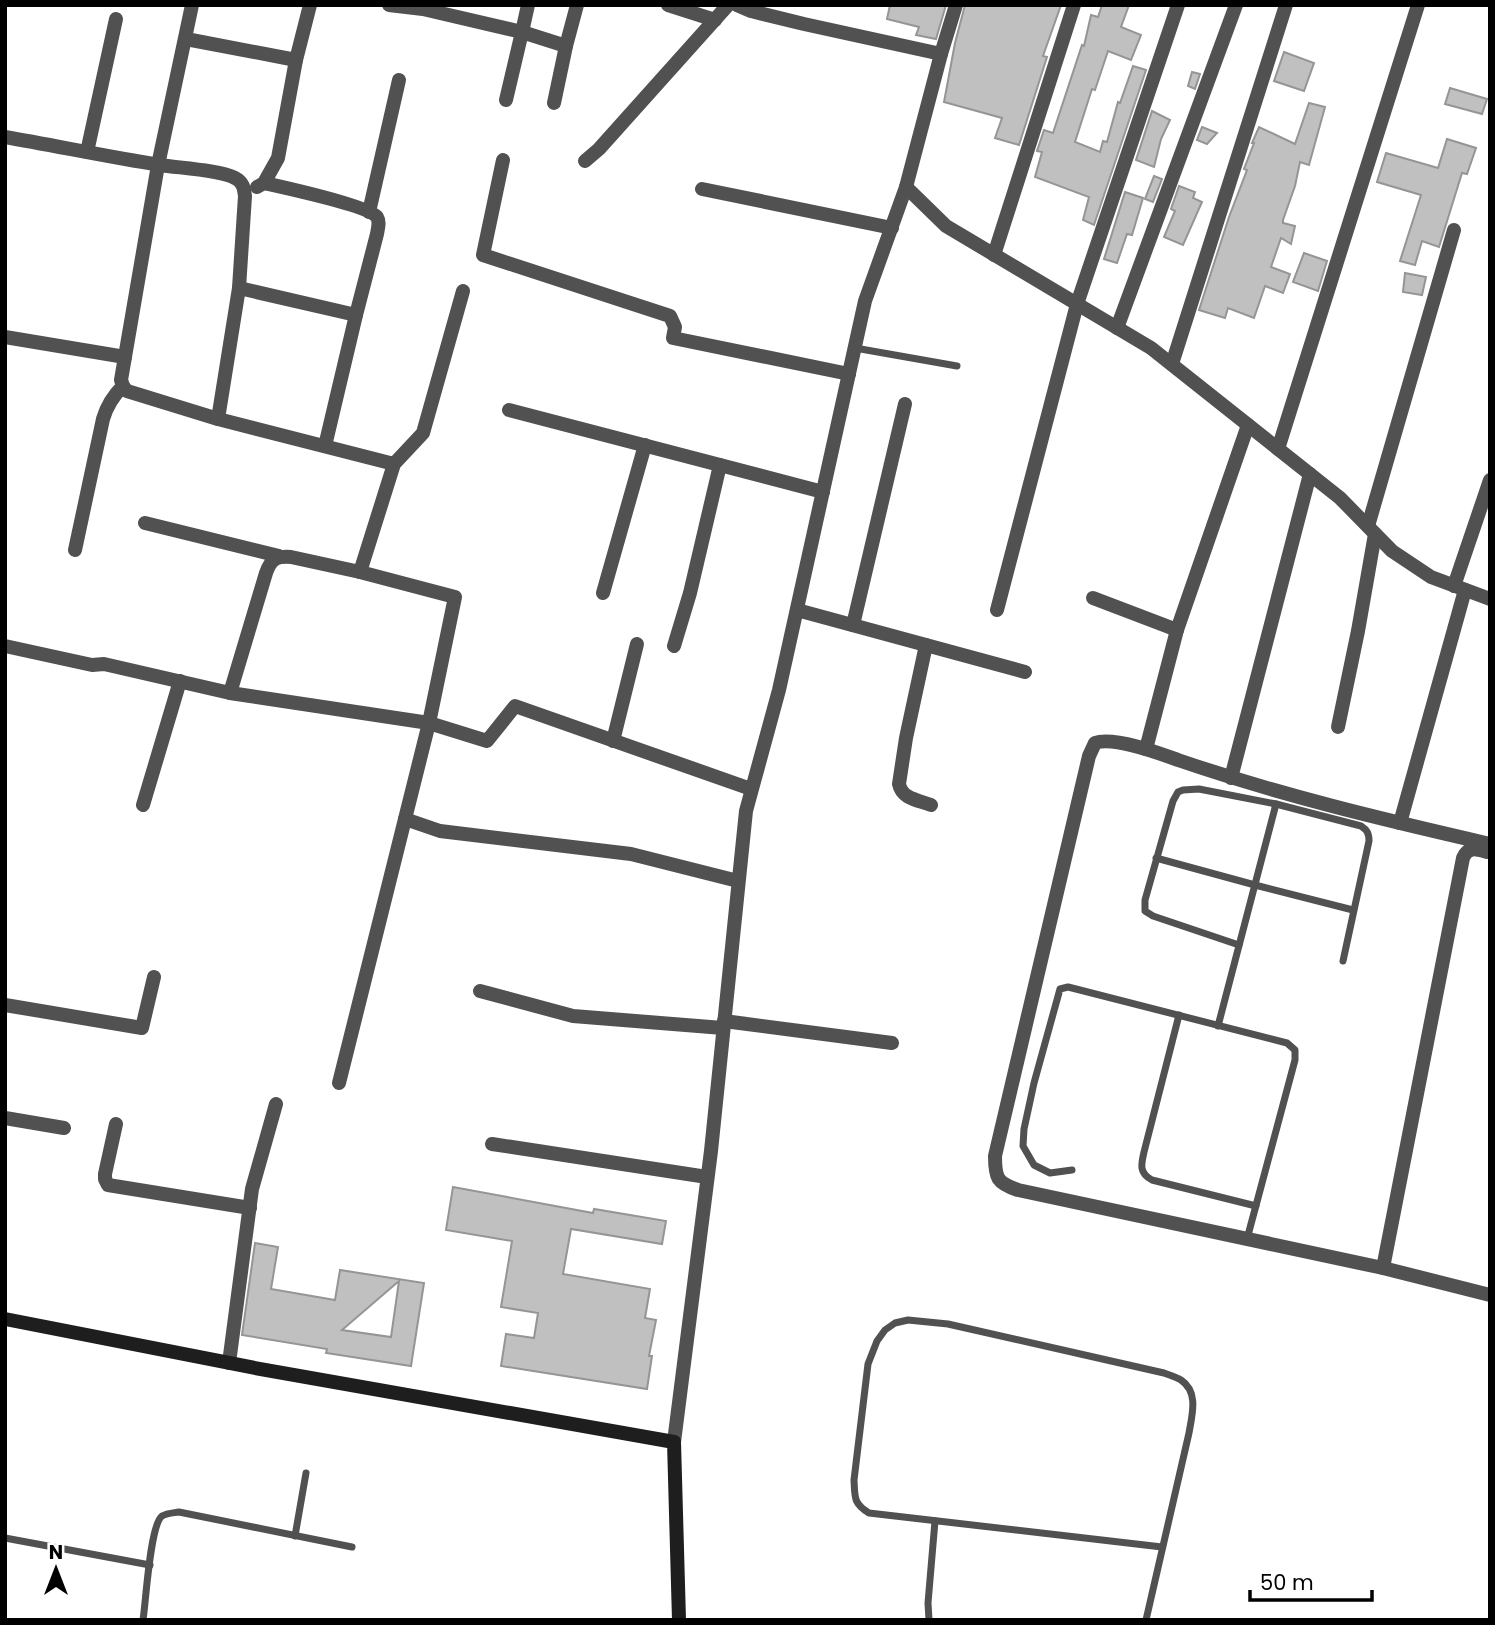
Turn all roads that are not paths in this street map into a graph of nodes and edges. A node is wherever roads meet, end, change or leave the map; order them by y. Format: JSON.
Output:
{"nodes":[{"id":1,"x":192,"y":5,"type":"edge"},
{"id":2,"x":310,"y":5,"type":"edge"},
{"id":3,"x":389,"y":5,"type":"edge"},
{"id":4,"x":528,"y":5,"type":"edge"},
{"id":5,"x":577,"y":5,"type":"edge"},
{"id":6,"x":668,"y":5,"type":"edge"},
{"id":7,"x":728,"y":5,"type":"edge"},
{"id":8,"x":737,"y":5,"type":"edge"},
{"id":9,"x":957,"y":5,"type":"edge"},
{"id":10,"x":1074,"y":5,"type":"edge"},
{"id":11,"x":1178,"y":5,"type":"edge"},
{"id":12,"x":1236,"y":5,"type":"edge"},
{"id":13,"x":1286,"y":5,"type":"edge"},
{"id":14,"x":1418,"y":5,"type":"edge"},
{"id":15,"x":423,"y":7,"type":"edge"},
{"id":16,"x":116,"y":19,"type":"dead end"},
{"id":17,"x":715,"y":20,"type":"junction"},
{"id":18,"x":522,"y":32,"type":"junction"},
{"id":19,"x":186,"y":39,"type":"junction"},
{"id":20,"x":566,"y":46,"type":"junction"},
{"id":21,"x":941,"y":54,"type":"junction"},
{"id":22,"x":296,"y":60,"type":"junction"},
{"id":23,"x":399,"y":80,"type":"dead end"},
{"id":24,"x":506,"y":100,"type":"dead end"},
{"id":25,"x":554,"y":103,"type":"dead end"},
{"id":26,"x":5,"y":137,"type":"edge"},
{"id":27,"x":87,"y":152,"type":"junction"},
{"id":28,"x":503,"y":160,"type":"dead end"},
{"id":29,"x":584,"y":161,"type":"dead end"},
{"id":30,"x":158,"y":164,"type":"junction"},
{"id":31,"x":264,"y":183,"type":"junction"},
{"id":32,"x":906,"y":187,"type":"junction"},
{"id":33,"x":702,"y":189,"type":"dead end"},
{"id":34,"x":245,"y":196,"type":"junction"},
{"id":35,"x":369,"y":212,"type":"junction"},
{"id":36,"x":892,"y":228,"type":"junction"},
{"id":37,"x":1454,"y":230,"type":"dead end"},
{"id":38,"x":993,"y":255,"type":"junction"},
{"id":39,"x":239,"y":288,"type":"junction"},
{"id":40,"x":463,"y":291,"type":"dead end"},
{"id":41,"x":1077,"y":304,"type":"junction"},
{"id":42,"x":356,"y":315,"type":"junction"},
{"id":43,"x":1117,"y":328,"type":"junction"},
{"id":44,"x":5,"y":337,"type":"edge"},
{"id":45,"x":855,"y":348,"type":"junction"},
{"id":46,"x":125,"y":357,"type":"junction"},
{"id":47,"x":1172,"y":365,"type":"junction"},
{"id":48,"x":957,"y":366,"type":"dead end"},
{"id":49,"x":849,"y":374,"type":"junction"},
{"id":50,"x":123,"y":386,"type":"junction"},
{"id":51,"x":905,"y":404,"type":"dead end"},
{"id":52,"x":509,"y":410,"type":"dead end"},
{"id":53,"x":218,"y":419,"type":"junction"},
{"id":54,"x":1248,"y":425,"type":"junction"},
{"id":55,"x":645,"y":445,"type":"junction"},
{"id":56,"x":325,"y":446,"type":"junction"},
{"id":57,"x":1278,"y":449,"type":"junction"},
{"id":58,"x":394,"y":464,"type":"junction"},
{"id":59,"x":720,"y":465,"type":"junction"},
{"id":60,"x":1310,"y":474,"type":"junction"},
{"id":61,"x":1490,"y":480,"type":"edge"},
{"id":62,"x":823,"y":492,"type":"junction"},
{"id":63,"x":145,"y":523,"type":"dead end"},
{"id":64,"x":1371,"y":530,"type":"junction"},
{"id":65,"x":75,"y":550,"type":"dead end"},
{"id":66,"x":279,"y":556,"type":"junction"},
{"id":67,"x":360,"y":572,"type":"junction"},
{"id":68,"x":1460,"y":588,"type":"junction"},
{"id":69,"x":603,"y":593,"type":"dead end"},
{"id":70,"x":1093,"y":598,"type":"dead end"},
{"id":71,"x":1490,"y":599,"type":"edge"},
{"id":72,"x":797,"y":610,"type":"junction"},
{"id":73,"x":998,"y":610,"type":"dead end"},
{"id":74,"x":853,"y":625,"type":"junction"},
{"id":75,"x":1177,"y":630,"type":"junction"},
{"id":76,"x":637,"y":644,"type":"dead end"},
{"id":77,"x":926,"y":645,"type":"junction"},
{"id":78,"x":5,"y":646,"type":"edge"},
{"id":79,"x":674,"y":646,"type":"dead end"},
{"id":80,"x":1026,"y":671,"type":"dead end"},
{"id":81,"x":180,"y":681,"type":"junction"},
{"id":82,"x":230,"y":692,"type":"junction"},
{"id":83,"x":429,"y":723,"type":"junction"},
{"id":84,"x":1338,"y":727,"type":"dead end"},
{"id":85,"x":613,"y":741,"type":"junction"},
{"id":86,"x":1146,"y":749,"type":"junction"},
{"id":87,"x":1231,"y":778,"type":"junction"},
{"id":88,"x":751,"y":789,"type":"junction"},
{"id":89,"x":1276,"y":804,"type":"junction"},
{"id":90,"x":143,"y":805,"type":"dead end"},
{"id":91,"x":931,"y":805,"type":"dead end"},
{"id":92,"x":405,"y":819,"type":"junction"},
{"id":93,"x":1400,"y":823,"type":"junction"},
{"id":94,"x":1490,"y":844,"type":"edge"},
{"id":95,"x":1490,"y":853,"type":"edge"},
{"id":96,"x":1156,"y":858,"type":"junction"},
{"id":97,"x":738,"y":881,"type":"junction"},
{"id":98,"x":1255,"y":885,"type":"junction"},
{"id":99,"x":1353,"y":910,"type":"junction"},
{"id":100,"x":1239,"y":945,"type":"junction"},
{"id":101,"x":1343,"y":961,"type":"dead end"},
{"id":102,"x":154,"y":977,"type":"dead end"},
{"id":103,"x":480,"y":991,"type":"dead end"},
{"id":104,"x":5,"y":1005,"type":"edge"},
{"id":105,"x":1179,"y":1015,"type":"junction"},
{"id":106,"x":724,"y":1025,"type":"junction"},
{"id":107,"x":1218,"y":1026,"type":"junction"},
{"id":108,"x":892,"y":1043,"type":"dead end"},
{"id":109,"x":339,"y":1083,"type":"dead end"},
{"id":110,"x":276,"y":1104,"type":"dead end"},
{"id":111,"x":5,"y":1118,"type":"edge"},
{"id":112,"x":116,"y":1124,"type":"dead end"},
{"id":113,"x":64,"y":1128,"type":"dead end"},
{"id":114,"x":492,"y":1144,"type":"dead end"},
{"id":115,"x":1072,"y":1170,"type":"dead end"},
{"id":116,"x":708,"y":1177,"type":"junction"},
{"id":117,"x":1256,"y":1206,"type":"junction"},
{"id":118,"x":250,"y":1208,"type":"junction"},
{"id":119,"x":1247,"y":1239,"type":"junction"},
{"id":120,"x":1383,"y":1268,"type":"junction"},
{"id":121,"x":1490,"y":1295,"type":"edge"},
{"id":122,"x":5,"y":1319,"type":"edge"},
{"id":123,"x":229,"y":1363,"type":"junction"},
{"id":124,"x":674,"y":1442,"type":"junction"},
{"id":125,"x":306,"y":1473,"type":"dead end"},
{"id":126,"x":935,"y":1521,"type":"junction"},
{"id":127,"x":295,"y":1535,"type":"junction"},
{"id":128,"x":5,"y":1538,"type":"edge"},
{"id":129,"x":352,"y":1547,"type":"dead end"},
{"id":130,"x":1162,"y":1547,"type":"junction"},
{"id":131,"x":150,"y":1565,"type":"junction"},
{"id":132,"x":143,"y":1620,"type":"edge"},
{"id":133,"x":679,"y":1620,"type":"edge"},
{"id":134,"x":929,"y":1620,"type":"edge"},
{"id":135,"x":1146,"y":1620,"type":"edge"}],
"edges":[{"from":1,"to":19,"type":"street"},
{"from":2,"to":22,"type":"street"},
{"from":3,"to":15,"type":"street"},
{"from":4,"to":18,"type":"street"},
{"from":5,"to":20,"type":"street"},
{"from":6,"to":17,"type":"street"},
{"from":7,"to":17,"type":"street"},
{"from":8,"to":21,"type":"street"},
{"from":9,"to":21,"type":"street"},
{"from":10,"to":38,"type":"street"},
{"from":11,"to":41,"type":"street"},
{"from":12,"to":43,"type":"street"},
{"from":13,"to":47,"type":"street"},
{"from":14,"to":57,"type":"street"},
{"from":15,"to":18,"type":"street"},
{"from":16,"to":27,"type":"street"},
{"from":17,"to":29,"type":"street"},
{"from":18,"to":20,"type":"street"},
{"from":18,"to":24,"type":"street"},
{"from":19,"to":22,"type":"street"},
{"from":19,"to":30,"type":"street"},
{"from":20,"to":25,"type":"street"},
{"from":21,"to":32,"type":"street"},
{"from":22,"to":31,"type":"street"},
{"from":23,"to":35,"type":"street"},
{"from":26,"to":27,"type":"street"},
{"from":27,"to":30,"type":"street"},
{"from":28,"to":49,"type":"street"},
{"from":30,"to":34,"type":"street"},
{"from":30,"to":46,"type":"street"},
{"from":31,"to":34,"type":"street"},
{"from":31,"to":35,"type":"street"},
{"from":32,"to":36,"type":"street"},
{"from":32,"to":38,"type":"street"},
{"from":33,"to":36,"type":"street"},
{"from":34,"to":39,"type":"street"},
{"from":35,"to":42,"type":"street"},
{"from":36,"to":45,"type":"street"},
{"from":37,"to":64,"type":"street"},
{"from":38,"to":41,"type":"street"},
{"from":39,"to":42,"type":"street"},
{"from":39,"to":53,"type":"street"},
{"from":40,"to":58,"type":"street"},
{"from":41,"to":43,"type":"street"},
{"from":41,"to":73,"type":"street"},
{"from":42,"to":56,"type":"street"},
{"from":43,"to":47,"type":"street"},
{"from":44,"to":46,"type":"street"},
{"from":45,"to":48,"type":"lane"},
{"from":45,"to":49,"type":"street"},
{"from":46,"to":50,"type":"street"},
{"from":47,"to":54,"type":"street"},
{"from":49,"to":62,"type":"street"},
{"from":50,"to":53,"type":"street"},
{"from":50,"to":65,"type":"street"},
{"from":51,"to":74,"type":"street"},
{"from":52,"to":55,"type":"street"},
{"from":53,"to":56,"type":"street"},
{"from":54,"to":57,"type":"street"},
{"from":54,"to":75,"type":"street"},
{"from":55,"to":59,"type":"street"},
{"from":55,"to":69,"type":"street"},
{"from":56,"to":58,"type":"street"},
{"from":57,"to":60,"type":"street"},
{"from":58,"to":67,"type":"street"},
{"from":59,"to":62,"type":"street"},
{"from":59,"to":79,"type":"street"},
{"from":60,"to":64,"type":"street"},
{"from":60,"to":87,"type":"street"},
{"from":61,"to":68,"type":"street"},
{"from":62,"to":72,"type":"street"},
{"from":63,"to":66,"type":"street"},
{"from":64,"to":68,"type":"street"},
{"from":64,"to":84,"type":"street"},
{"from":66,"to":67,"type":"street"},
{"from":66,"to":82,"type":"street"},
{"from":67,"to":83,"type":"street"},
{"from":68,"to":71,"type":"street"},
{"from":68,"to":93,"type":"street"},
{"from":70,"to":75,"type":"street"},
{"from":72,"to":74,"type":"street"},
{"from":72,"to":88,"type":"street"},
{"from":74,"to":77,"type":"street"},
{"from":75,"to":86,"type":"street"},
{"from":76,"to":85,"type":"street"},
{"from":77,"to":80,"type":"street"},
{"from":77,"to":91,"type":"street"},
{"from":78,"to":81,"type":"street"},
{"from":81,"to":82,"type":"street"},
{"from":81,"to":90,"type":"street"},
{"from":82,"to":83,"type":"street"},
{"from":83,"to":85,"type":"street"},
{"from":83,"to":92,"type":"street"},
{"from":85,"to":88,"type":"street"},
{"from":86,"to":87,"type":"street"},
{"from":86,"to":119,"type":"street"},
{"from":87,"to":93,"type":"street"},
{"from":88,"to":97,"type":"street"},
{"from":89,"to":96,"type":"lane"},
{"from":89,"to":98,"type":"lane"},
{"from":89,"to":99,"type":"lane"},
{"from":92,"to":97,"type":"street"},
{"from":92,"to":109,"type":"street"},
{"from":93,"to":94,"type":"street"},
{"from":95,"to":120,"type":"street"},
{"from":96,"to":98,"type":"lane"},
{"from":96,"to":100,"type":"lane"},
{"from":97,"to":106,"type":"street"},
{"from":98,"to":99,"type":"lane"},
{"from":98,"to":100,"type":"lane"},
{"from":99,"to":101,"type":"lane"},
{"from":100,"to":107,"type":"lane"},
{"from":102,"to":104,"type":"street"},
{"from":103,"to":106,"type":"street"},
{"from":105,"to":107,"type":"lane"},
{"from":105,"to":115,"type":"lane"},
{"from":105,"to":117,"type":"lane"},
{"from":106,"to":108,"type":"street"},
{"from":106,"to":116,"type":"street"},
{"from":107,"to":117,"type":"lane"},
{"from":110,"to":118,"type":"street"},
{"from":111,"to":113,"type":"street"},
{"from":112,"to":118,"type":"street"},
{"from":114,"to":116,"type":"street"},
{"from":116,"to":124,"type":"street"},
{"from":117,"to":119,"type":"lane"},
{"from":118,"to":123,"type":"street"},
{"from":119,"to":120,"type":"street"},
{"from":120,"to":121,"type":"street"},
{"from":122,"to":123,"type":"street"},
{"from":123,"to":124,"type":"street"},
{"from":124,"to":133,"type":"street"},
{"from":125,"to":127,"type":"lane"},
{"from":126,"to":130,"type":"lane"},
{"from":126,"to":130,"type":"lane"},
{"from":126,"to":134,"type":"lane"},
{"from":127,"to":129,"type":"lane"},
{"from":127,"to":131,"type":"lane"},
{"from":128,"to":131,"type":"lane"},
{"from":130,"to":135,"type":"lane"},
{"from":131,"to":132,"type":"lane"}]}
